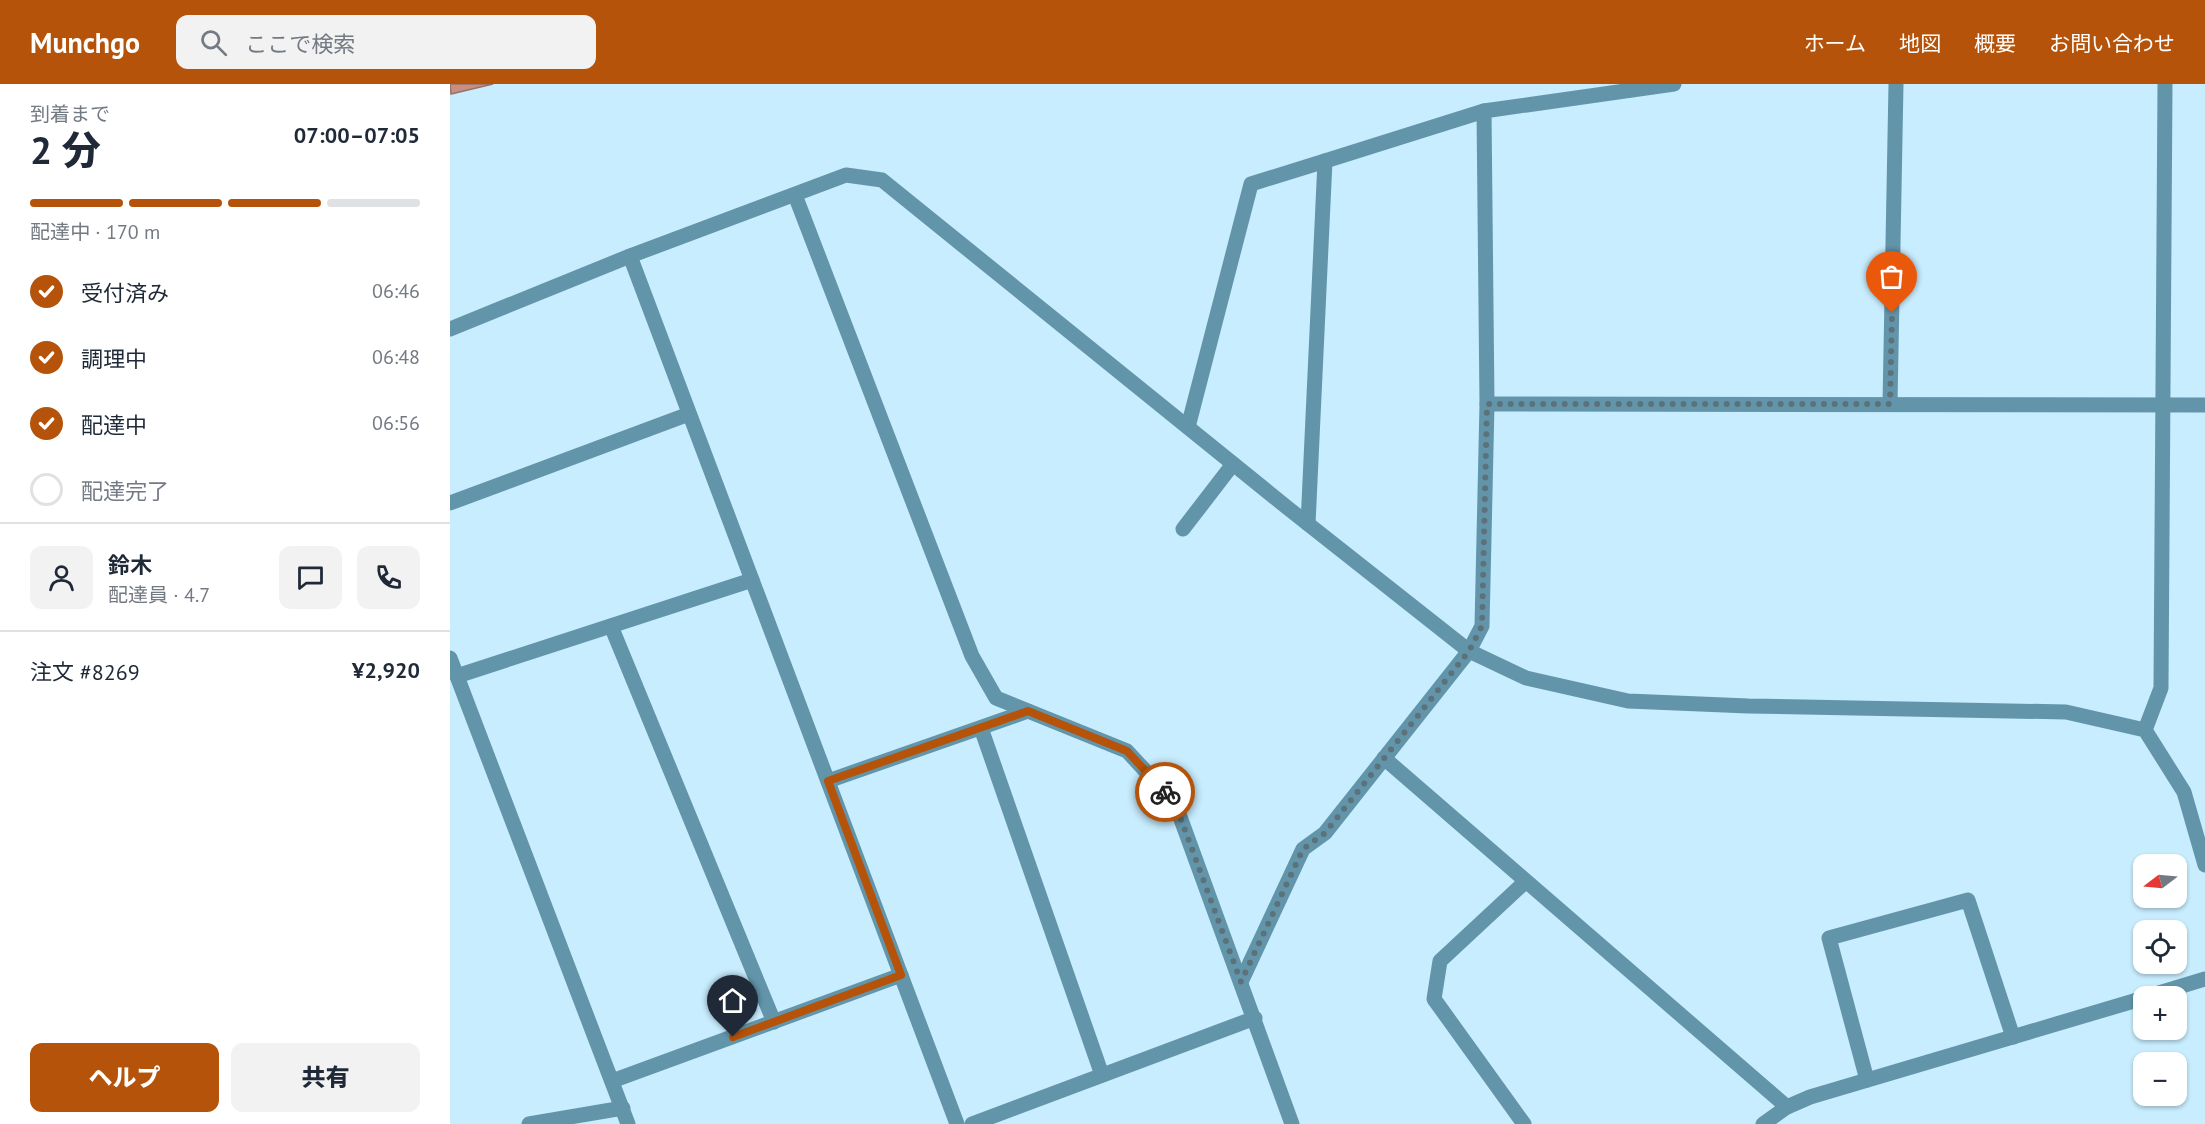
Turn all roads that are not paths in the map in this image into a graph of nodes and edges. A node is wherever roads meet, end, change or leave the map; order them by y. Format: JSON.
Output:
{"nodes":[{"id":1,"x":1674,"y":84,"type":"edge"},
{"id":2,"x":1896,"y":84,"type":"edge"},
{"id":3,"x":2165,"y":84,"type":"edge"},
{"id":4,"x":1484,"y":111,"type":"junction"},
{"id":5,"x":1325,"y":161,"type":"junction"},
{"id":6,"x":795,"y":195,"type":"junction"},
{"id":7,"x":630,"y":256,"type":"junction"},
{"id":8,"x":450,"y":329,"type":"edge"},
{"id":9,"x":1487,"y":404,"type":"junction"},
{"id":10,"x":1890,"y":404,"type":"junction"},
{"id":11,"x":2163,"y":405,"type":"junction"},
{"id":12,"x":2205,"y":405,"type":"edge"},
{"id":13,"x":689,"y":414,"type":"junction"},
{"id":14,"x":1188,"y":427,"type":"junction"},
{"id":15,"x":1233,"y":464,"type":"junction"},
{"id":16,"x":450,"y":503,"type":"edge"},
{"id":17,"x":1308,"y":524,"type":"junction"},
{"id":18,"x":1183,"y":529,"type":"dead end"},
{"id":19,"x":752,"y":580,"type":"junction"},
{"id":20,"x":611,"y":626,"type":"junction"},
{"id":21,"x":1469,"y":651,"type":"junction"},
{"id":22,"x":450,"y":658,"type":"edge"},
{"id":23,"x":457,"y":676,"type":"junction"},
{"id":24,"x":1028,"y":711,"type":"junction"},
{"id":25,"x":981,"y":728,"type":"junction"},
{"id":26,"x":2145,"y":730,"type":"junction"},
{"id":27,"x":1384,"y":758,"type":"junction"},
{"id":28,"x":828,"y":781,"type":"junction"},
{"id":29,"x":2205,"y":865,"type":"edge"},
{"id":30,"x":1525,"y":882,"type":"junction"},
{"id":31,"x":901,"y":975,"type":"junction"},
{"id":32,"x":2205,"y":980,"type":"edge"},
{"id":33,"x":1241,"y":982,"type":"junction"},
{"id":34,"x":2184,"y":986,"type":"edge"},
{"id":35,"x":2133,"y":1001,"type":"edge"},
{"id":36,"x":1255,"y":1018,"type":"junction"},
{"id":37,"x":774,"y":1022,"type":"junction"},
{"id":38,"x":2013,"y":1037,"type":"junction"},
{"id":39,"x":1102,"y":1075,"type":"junction"},
{"id":40,"x":1867,"y":1080,"type":"junction"},
{"id":41,"x":612,"y":1081,"type":"junction"},
{"id":42,"x":1786,"y":1107,"type":"junction"},
{"id":43,"x":622,"y":1108,"type":"junction"},
{"id":44,"x":528,"y":1124,"type":"edge"},
{"id":45,"x":628,"y":1124,"type":"edge"},
{"id":46,"x":957,"y":1124,"type":"edge"},
{"id":47,"x":972,"y":1124,"type":"edge"},
{"id":48,"x":1292,"y":1124,"type":"edge"},
{"id":49,"x":1524,"y":1124,"type":"edge"},
{"id":50,"x":1763,"y":1124,"type":"edge"}],
"edges":[{"from":1,"to":4,"type":"street"},
{"from":2,"to":10,"type":"street"},
{"from":3,"to":11,"type":"street"},
{"from":4,"to":5,"type":"street"},
{"from":4,"to":9,"type":"street"},
{"from":5,"to":14,"type":"street"},
{"from":5,"to":17,"type":"street"},
{"from":6,"to":7,"type":"street"},
{"from":6,"to":14,"type":"street"},
{"from":6,"to":24,"type":"street"},
{"from":7,"to":8,"type":"street"},
{"from":7,"to":13,"type":"street"},
{"from":9,"to":10,"type":"street"},
{"from":9,"to":21,"type":"street"},
{"from":10,"to":11,"type":"street"},
{"from":11,"to":12,"type":"street"},
{"from":11,"to":26,"type":"street"},
{"from":13,"to":16,"type":"street"},
{"from":13,"to":19,"type":"street"},
{"from":14,"to":15,"type":"street"},
{"from":15,"to":17,"type":"street"},
{"from":15,"to":18,"type":"street"},
{"from":17,"to":21,"type":"street"},
{"from":19,"to":20,"type":"street"},
{"from":19,"to":28,"type":"street"},
{"from":20,"to":23,"type":"street"},
{"from":20,"to":37,"type":"street"},
{"from":21,"to":26,"type":"street"},
{"from":21,"to":27,"type":"street"},
{"from":22,"to":23,"type":"street"},
{"from":23,"to":41,"type":"street"},
{"from":24,"to":25,"type":"street"},
{"from":24,"to":33,"type":"street"},
{"from":25,"to":28,"type":"street"},
{"from":25,"to":39,"type":"street"},
{"from":26,"to":29,"type":"street"},
{"from":27,"to":30,"type":"street"},
{"from":27,"to":33,"type":"street"},
{"from":28,"to":31,"type":"street"},
{"from":30,"to":42,"type":"street"},
{"from":30,"to":49,"type":"street"},
{"from":31,"to":37,"type":"street"},
{"from":31,"to":46,"type":"street"},
{"from":32,"to":34,"type":"street"},
{"from":33,"to":36,"type":"street"},
{"from":35,"to":38,"type":"street"},
{"from":36,"to":39,"type":"street"},
{"from":36,"to":48,"type":"street"},
{"from":37,"to":41,"type":"street"},
{"from":38,"to":40,"type":"street"},
{"from":38,"to":40,"type":"street"},
{"from":39,"to":47,"type":"street"},
{"from":40,"to":42,"type":"street"},
{"from":41,"to":43,"type":"street"},
{"from":42,"to":50,"type":"street"},
{"from":43,"to":44,"type":"street"},
{"from":43,"to":45,"type":"street"}]}
